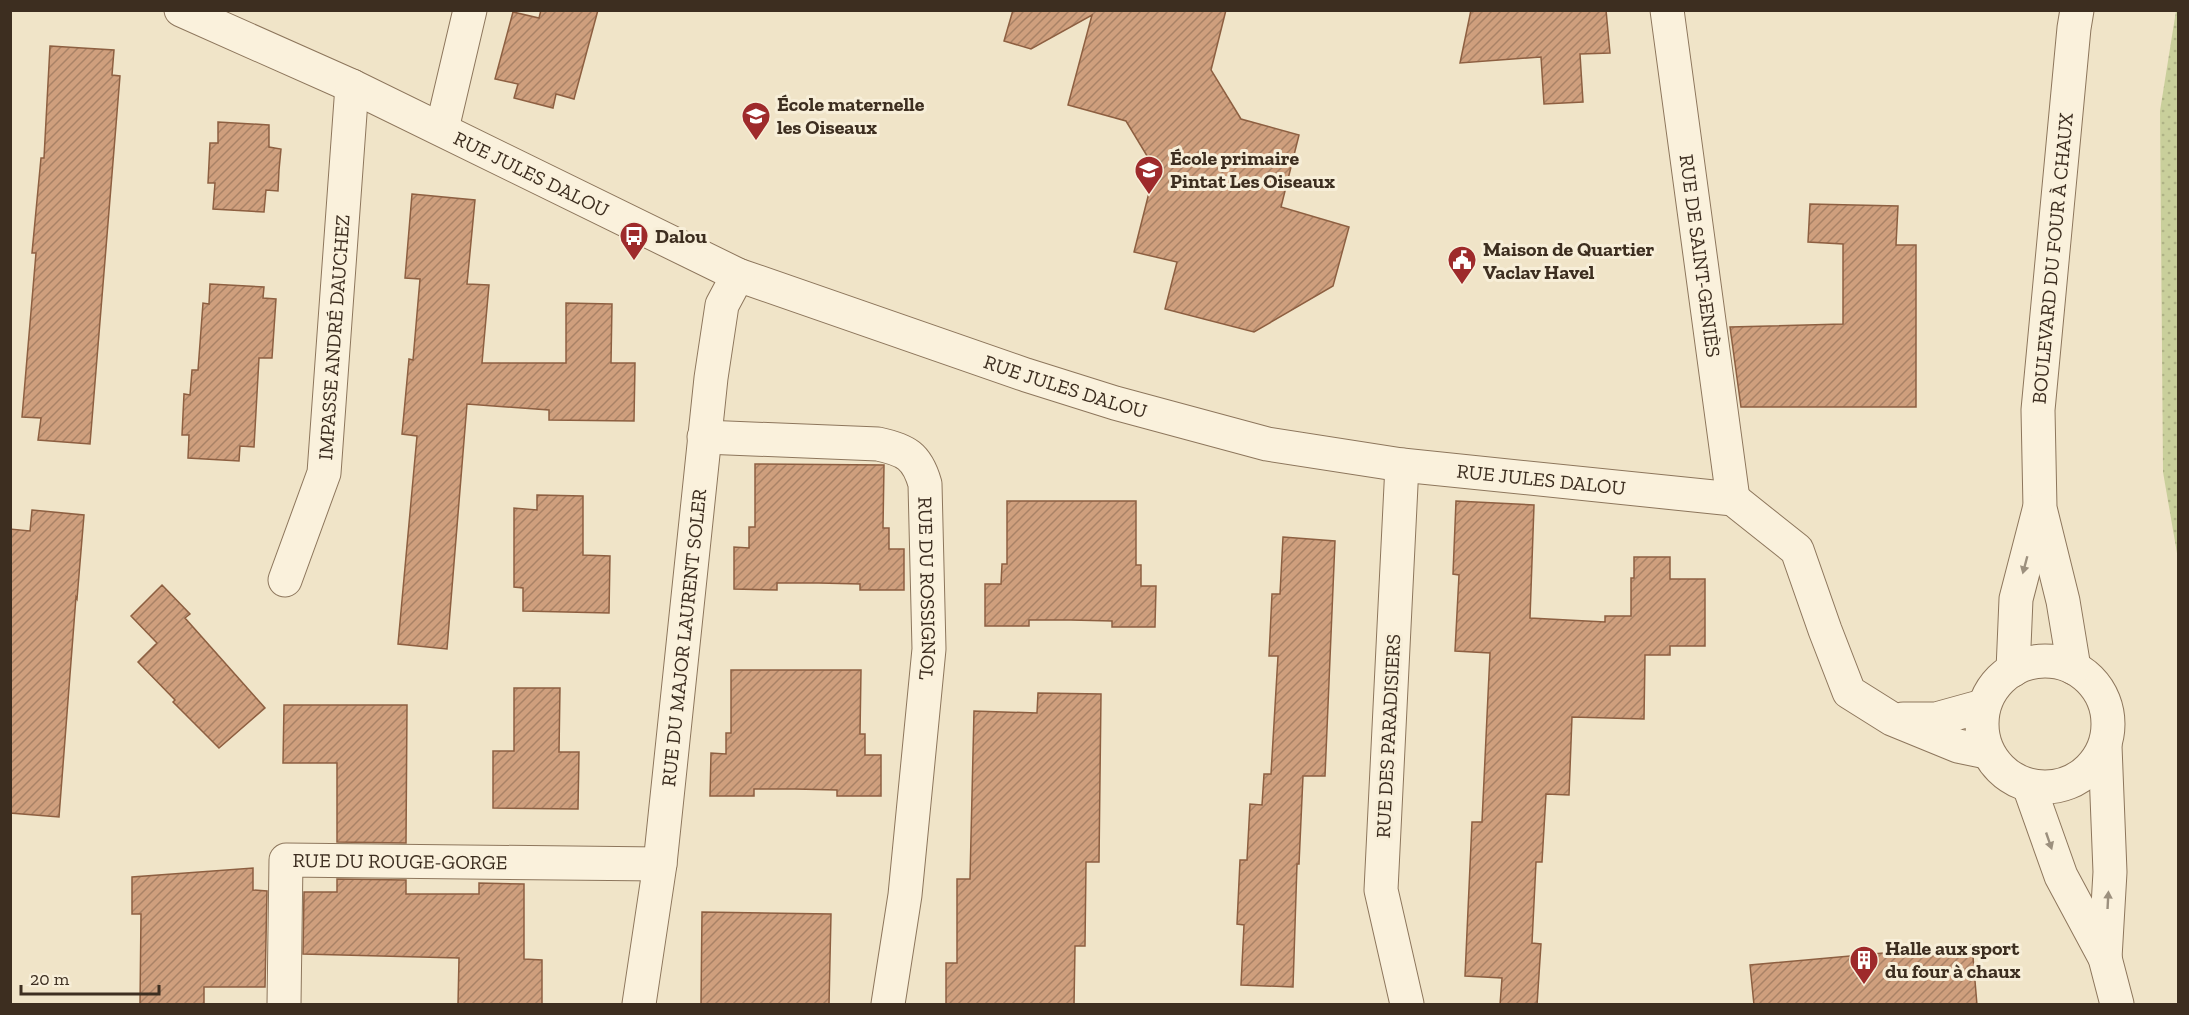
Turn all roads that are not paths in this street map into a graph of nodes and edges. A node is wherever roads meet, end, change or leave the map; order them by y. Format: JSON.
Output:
{"nodes":[{"id":1,"x":181,"y":10,"type":"edge"},
{"id":2,"x":470,"y":10,"type":"edge"},
{"id":3,"x":1667,"y":10,"type":"edge"},
{"id":4,"x":2077,"y":10,"type":"edge"},
{"id":5,"x":352,"y":86,"type":"junction"},
{"id":6,"x":441,"y":129,"type":"junction"},
{"id":7,"x":738,"y":275,"type":"junction"},
{"id":8,"x":704,"y":437,"type":"junction"},
{"id":9,"x":1402,"y":465,"type":"junction"},
{"id":10,"x":1733,"y":499,"type":"junction"},
{"id":11,"x":2040,"y":508,"type":"junction"},
{"id":12,"x":285,"y":580,"type":"dead end"},
{"id":13,"x":2074,"y":668,"type":"junction"},
{"id":14,"x":2013,"y":670,"type":"junction"},
{"id":15,"x":1983,"y":706,"type":"junction"},
{"id":16,"x":1892,"y":719,"type":"junction"},
{"id":17,"x":2105,"y":746,"type":"junction"},
{"id":18,"x":1987,"y":752,"type":"junction"},
{"id":19,"x":2030,"y":786,"type":"junction"},
{"id":20,"x":660,"y":864,"type":"junction"},
{"id":21,"x":2105,"y":958,"type":"junction"},
{"id":22,"x":284,"y":1005,"type":"edge"},
{"id":23,"x":639,"y":1005,"type":"edge"},
{"id":24,"x":888,"y":1005,"type":"edge"},
{"id":25,"x":1407,"y":1005,"type":"edge"},
{"id":26,"x":2116,"y":1005,"type":"edge"}],
"edges":[{"from":1,"to":5,"type":"street","name":"RUE JULES DALOU"},
{"from":2,"to":6,"type":"street"},
{"from":3,"to":10,"type":"street","name":"RUE DE SAINT-GENIÈS"},
{"from":4,"to":11,"type":"street","name":"BOULEVARD DU FOUR À CHAUX"},
{"from":5,"to":6,"type":"street","name":"RUE JULES DALOU"},
{"from":5,"to":12,"type":"street","name":"IMPASSE ANDRÉ DAUCHEZ"},
{"from":6,"to":7,"type":"street","name":"RUE JULES DALOU"},
{"from":7,"to":8,"type":"street","name":"RUE DU MAJOR LAURENT SOLER"},
{"from":7,"to":9,"type":"street","name":"RUE JULES DALOU"},
{"from":8,"to":20,"type":"street","name":"RUE DU MAJOR LAURENT SOLER"},
{"from":8,"to":24,"type":"street","name":"RUE DU ROSSIGNOL"},
{"from":9,"to":10,"type":"street","name":"RUE JULES DALOU"},
{"from":9,"to":25,"type":"street","name":"RUE DES PARADISIERS"},
{"from":10,"to":16,"type":"street"},
{"from":11,"to":13,"type":"street","name":"BOULEVARD DU FOUR À CHAUX"},
{"from":11,"to":14,"type":"street","name":"BOULEVARD DU FOUR À CHAUX","one_way":true},
{"from":13,"to":14,"type":"street"},
{"from":13,"to":17,"type":"street"},
{"from":14,"to":15,"type":"street"},
{"from":15,"to":16,"type":"street"},
{"from":15,"to":18,"type":"street"},
{"from":16,"to":18,"type":"street"},
{"from":17,"to":19,"type":"street"},
{"from":21,"to":17,"type":"street","one_way":true},
{"from":18,"to":19,"type":"street"},
{"from":19,"to":21,"type":"street","one_way":true},
{"from":20,"to":22,"type":"street","name":"RUE DU ROUGE-GORGE"},
{"from":20,"to":23,"type":"street","name":"RUE DU MAJOR LAURENT SOLER"},
{"from":21,"to":26,"type":"street"}]}
